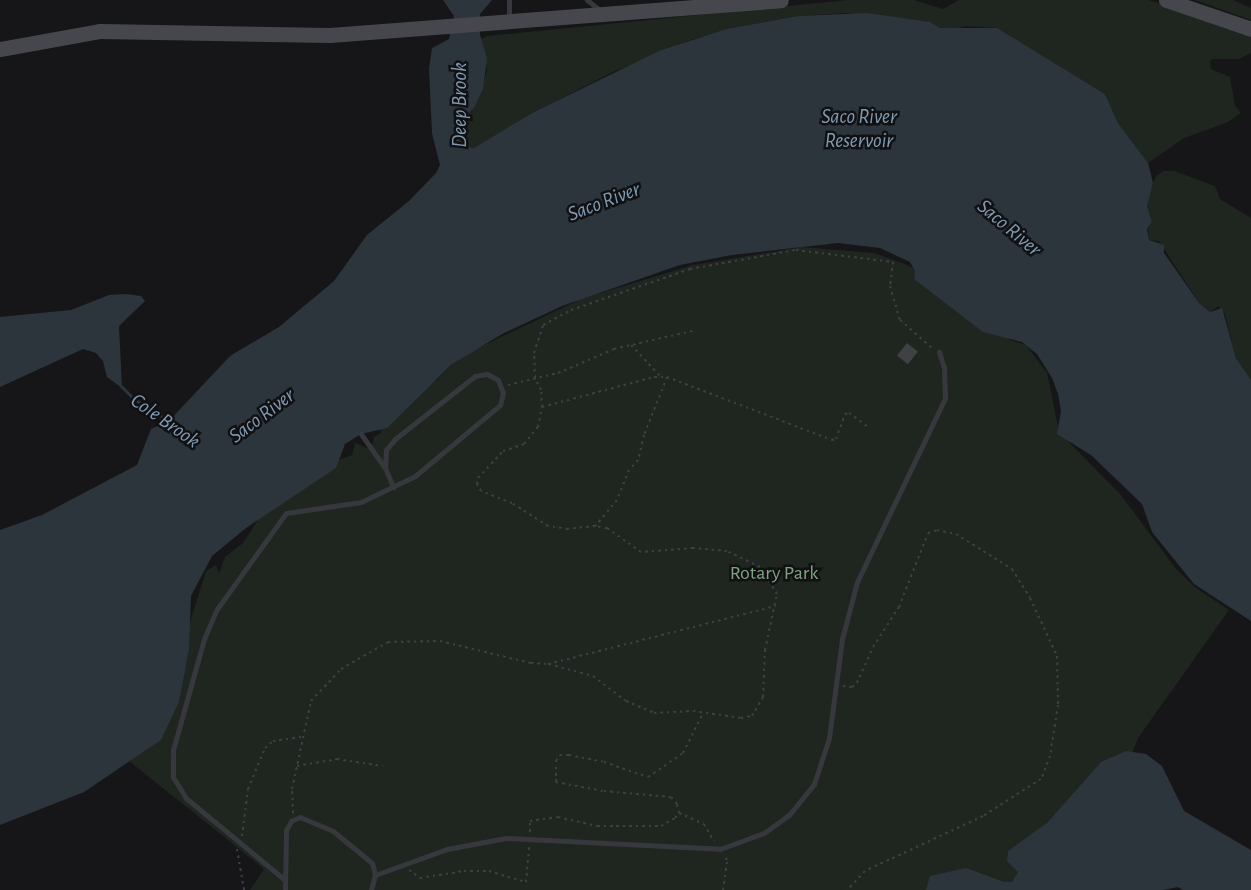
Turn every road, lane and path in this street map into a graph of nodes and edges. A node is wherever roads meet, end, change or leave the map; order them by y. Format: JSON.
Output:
{"nodes":[{"id":1,"x":509,"y":0,"type":"edge"},
{"id":2,"x":587,"y":0,"type":"edge"},
{"id":3,"x":781,"y":0,"type":"edge"},
{"id":4,"x":1166,"y":0,"type":"edge"},
{"id":5,"x":606,"y":16,"type":"junction"},
{"id":6,"x":507,"y":23,"type":"junction"},
{"id":7,"x":1251,"y":29,"type":"edge"},
{"id":8,"x":0,"y":49,"type":"edge"},
{"id":9,"x":696,"y":330,"type":"dead end"},
{"id":10,"x":631,"y":344,"type":"junction"},
{"id":11,"x":939,"y":352,"type":"joint"},
{"id":12,"x":661,"y":377,"type":"junction"},
{"id":13,"x":667,"y":377,"type":"junction"},
{"id":14,"x":535,"y":378,"type":"junction"},
{"id":15,"x":501,"y":387,"type":"junction"},
{"id":16,"x":542,"y":407,"type":"junction"},
{"id":17,"x":868,"y":427,"type":"dead end"},
{"id":18,"x":361,"y":434,"type":"dead end"},
{"id":19,"x":385,"y":468,"type":"junction"},
{"id":20,"x":393,"y":486,"type":"junction"},
{"id":21,"x":595,"y":526,"type":"junction"},
{"id":22,"x":776,"y":606,"type":"junction"},
{"id":23,"x":548,"y":664,"type":"junction"},
{"id":24,"x":836,"y":686,"type":"junction"},
{"id":25,"x":703,"y":713,"type":"junction"},
{"id":26,"x":303,"y":737,"type":"junction"},
{"id":27,"x":297,"y":766,"type":"junction"},
{"id":28,"x":382,"y":766,"type":"dead end"},
{"id":29,"x":296,"y":819,"type":"junction"},
{"id":30,"x":529,"y":840,"type":"junction"},
{"id":31,"x":240,"y":842,"type":"junction"},
{"id":32,"x":404,"y":864,"type":"junction"},
{"id":33,"x":375,"y":875,"type":"junction"},
{"id":34,"x":285,"y":880,"type":"junction"},
{"id":35,"x":244,"y":890,"type":"edge"},
{"id":36,"x":285,"y":890,"type":"edge"},
{"id":37,"x":371,"y":890,"type":"edge"},
{"id":38,"x":847,"y":890,"type":"edge"}],
"edges":[{"from":1,"to":6,"type":"lane"},
{"from":2,"to":5,"type":"lane"},
{"from":3,"to":5,"type":"street"},
{"from":4,"to":7,"type":"street"},
{"from":5,"to":6,"type":"street"},
{"from":6,"to":8,"type":"street"},
{"from":9,"to":10,"type":"path"},
{"from":10,"to":12,"type":"path"},
{"from":10,"to":14,"type":"path"},
{"from":11,"to":14,"type":"path"},
{"from":11,"to":24,"type":"lane"},
{"from":12,"to":13,"type":"path"},
{"from":12,"to":16,"type":"path"},
{"from":13,"to":17,"type":"path"},
{"from":13,"to":21,"type":"path"},
{"from":14,"to":15,"type":"path"},
{"from":14,"to":16,"type":"path"},
{"from":15,"to":19,"type":"lane"},
{"from":15,"to":20,"type":"lane"},
{"from":16,"to":21,"type":"path"},
{"from":18,"to":19,"type":"lane"},
{"from":19,"to":20,"type":"lane"},
{"from":20,"to":31,"type":"lane"},
{"from":21,"to":22,"type":"path"},
{"from":22,"to":23,"type":"path"},
{"from":22,"to":25,"type":"path"},
{"from":23,"to":25,"type":"path"},
{"from":23,"to":26,"type":"path"},
{"from":24,"to":30,"type":"lane"},
{"from":24,"to":38,"type":"path"},
{"from":25,"to":30,"type":"path"},
{"from":26,"to":27,"type":"path"},
{"from":26,"to":31,"type":"path"},
{"from":27,"to":28,"type":"path"},
{"from":27,"to":29,"type":"path"},
{"from":29,"to":33,"type":"lane"},
{"from":29,"to":34,"type":"lane"},
{"from":30,"to":32,"type":"lane"},
{"from":30,"to":32,"type":"path"},
{"from":31,"to":34,"type":"lane"},
{"from":31,"to":35,"type":"path"},
{"from":32,"to":33,"type":"lane"},
{"from":33,"to":37,"type":"lane"},
{"from":34,"to":36,"type":"lane"}]}
